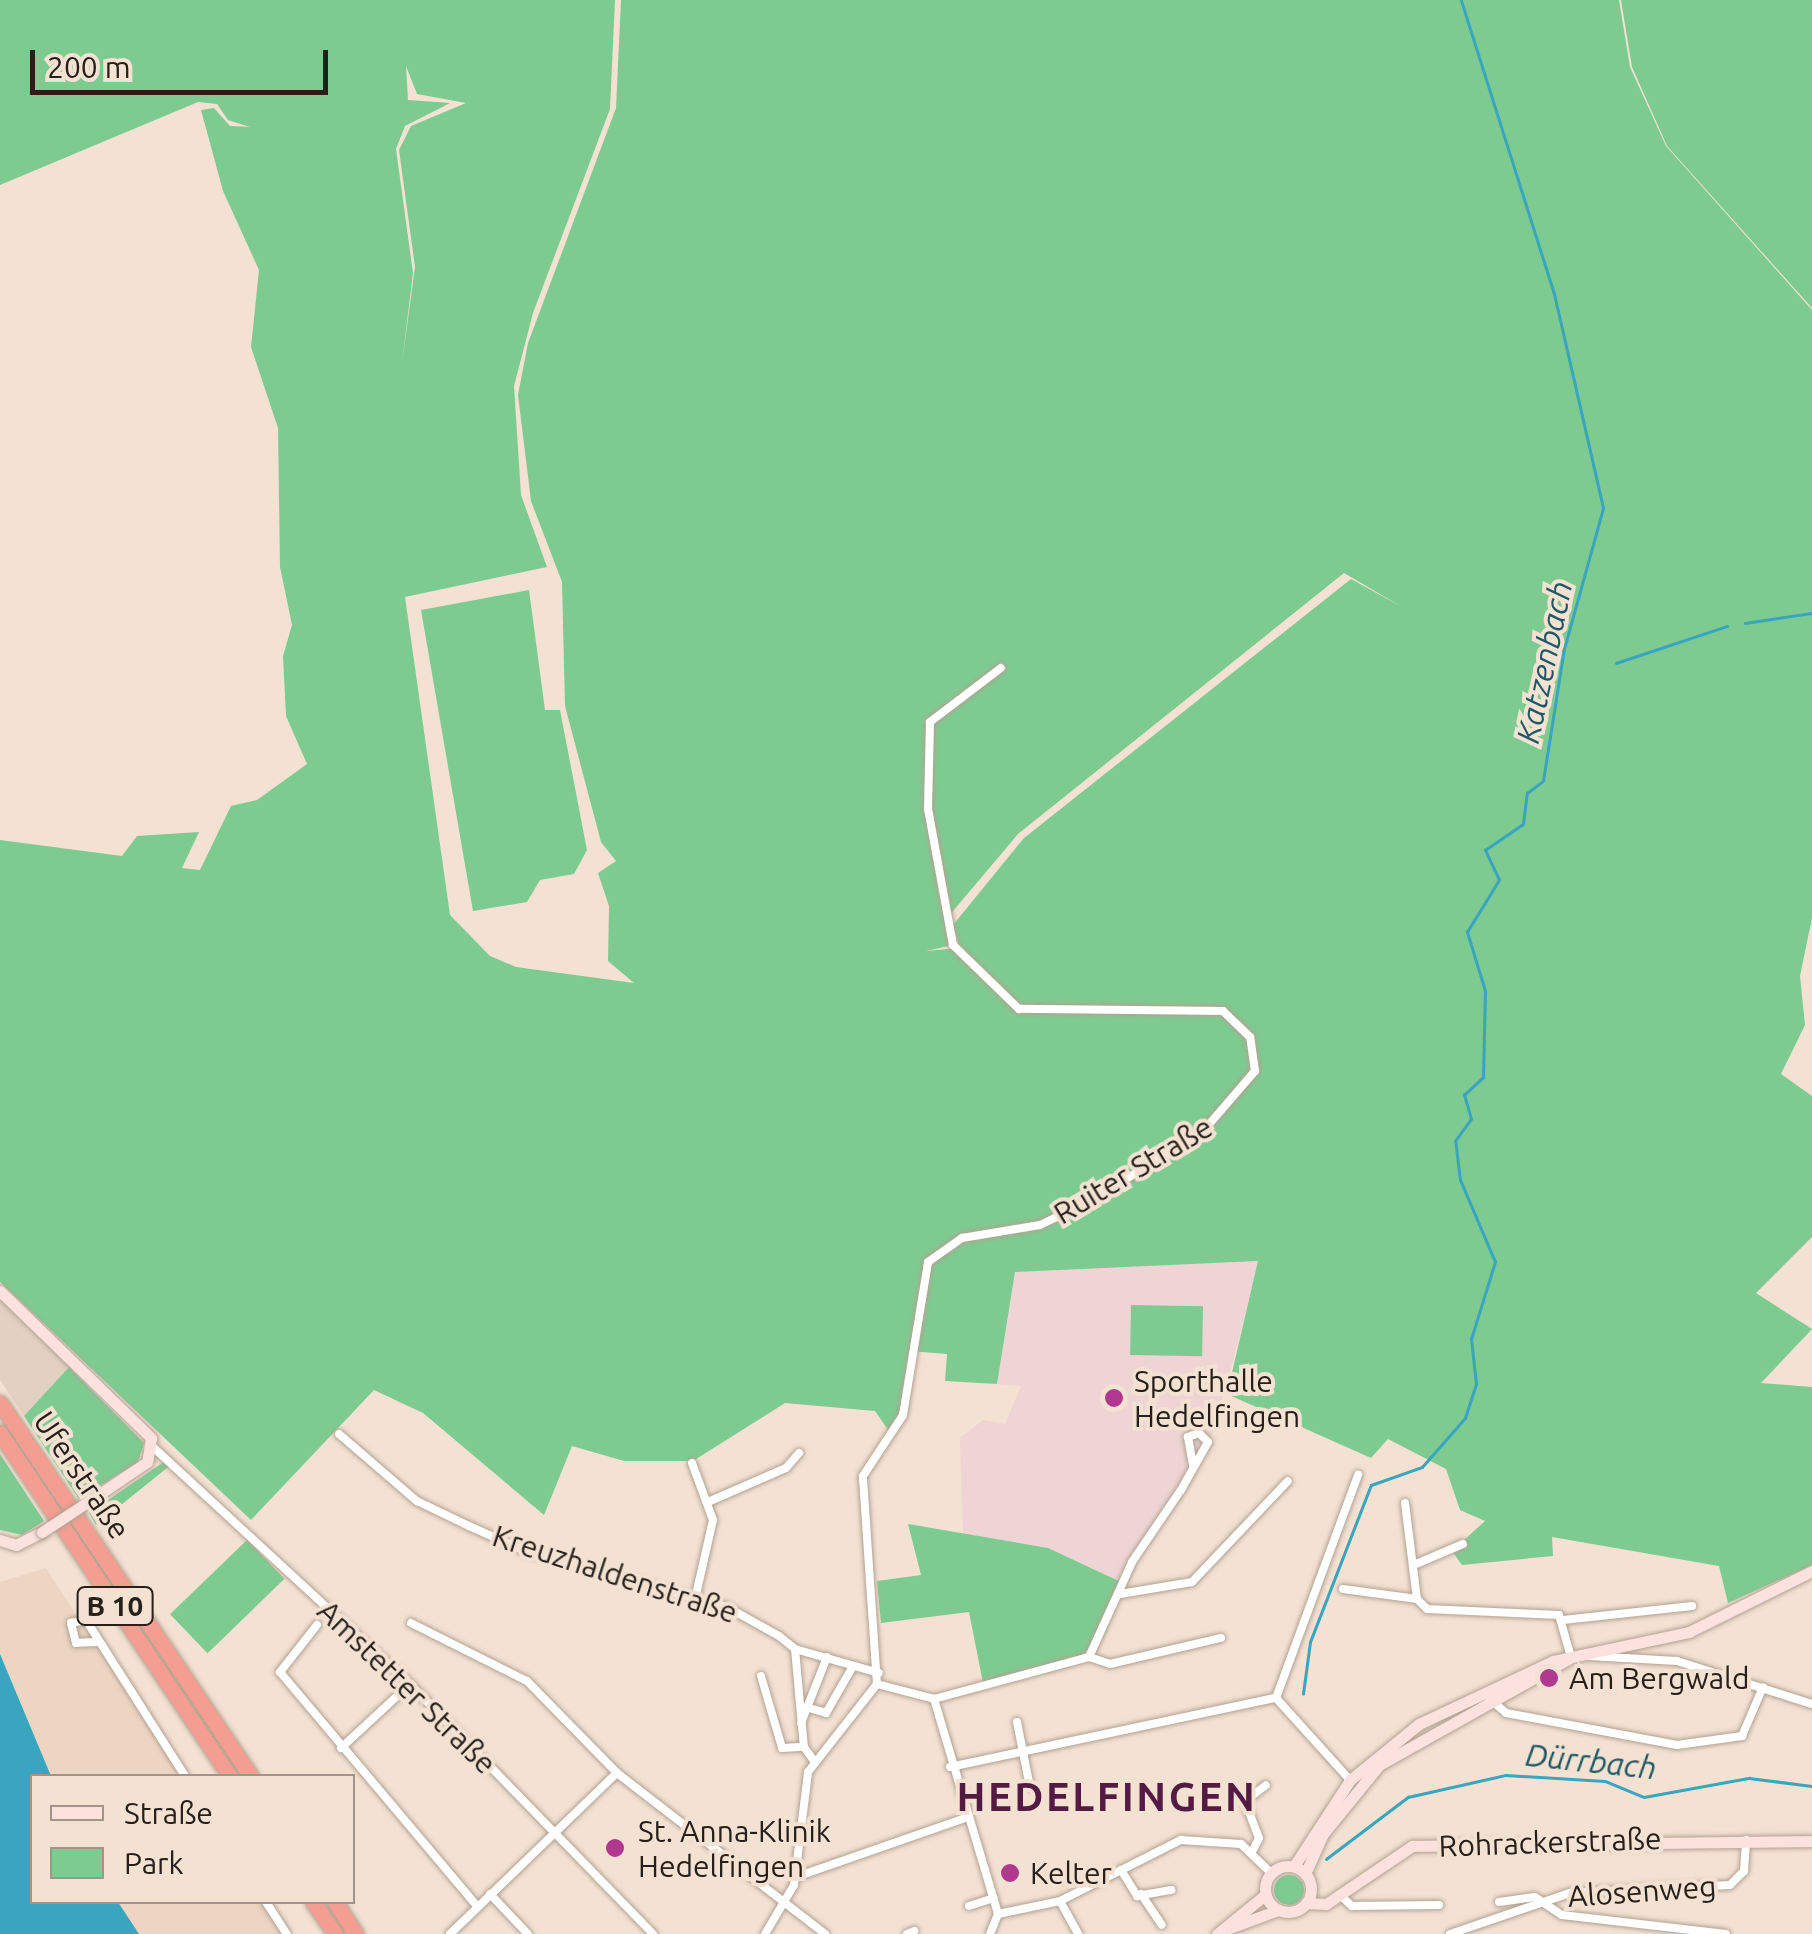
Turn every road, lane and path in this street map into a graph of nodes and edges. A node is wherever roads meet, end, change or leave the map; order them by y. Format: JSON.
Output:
{"nodes":[{"id":1,"x":1001,"y":668,"type":"dead end"},
{"id":2,"x":0,"y":1291,"type":"edge"},
{"id":3,"x":0,"y":1403,"type":"edge"},
{"id":4,"x":0,"y":1434,"type":"edge"},
{"id":5,"x":339,"y":1434,"type":"dead end"},
{"id":6,"x":154,"y":1448,"type":"junction"},
{"id":7,"x":799,"y":1453,"type":"dead end"},
{"id":8,"x":692,"y":1463,"type":"dead end"},
{"id":9,"x":1193,"y":1466,"type":"dead end"},
{"id":10,"x":1358,"y":1475,"type":"dead end"},
{"id":11,"x":1288,"y":1481,"type":"dead end"},
{"id":12,"x":708,"y":1502,"type":"junction"},
{"id":13,"x":1405,"y":1502,"type":"dead end"},
{"id":14,"x":0,"y":1540,"type":"edge"},
{"id":15,"x":1463,"y":1544,"type":"dead end"},
{"id":16,"x":1416,"y":1564,"type":"junction"},
{"id":17,"x":1812,"y":1571,"type":"edge"},
{"id":18,"x":1343,"y":1588,"type":"dead end"},
{"id":19,"x":1120,"y":1594,"type":"junction"},
{"id":20,"x":694,"y":1599,"type":"junction"},
{"id":21,"x":1417,"y":1599,"type":"junction"},
{"id":22,"x":1692,"y":1606,"type":"dead end"},
{"id":23,"x":1563,"y":1620,"type":"junction"},
{"id":24,"x":317,"y":1624,"type":"dead end"},
{"id":25,"x":411,"y":1624,"type":"dead end"},
{"id":26,"x":1221,"y":1638,"type":"dead end"},
{"id":27,"x":99,"y":1642,"type":"dead end"},
{"id":28,"x":795,"y":1648,"type":"junction"},
{"id":29,"x":1584,"y":1652,"type":"junction"},
{"id":30,"x":827,"y":1657,"type":"junction"},
{"id":31,"x":1089,"y":1657,"type":"junction"},
{"id":32,"x":1570,"y":1657,"type":"junction"},
{"id":33,"x":853,"y":1666,"type":"junction"},
{"id":34,"x":879,"y":1673,"type":"junction"},
{"id":35,"x":761,"y":1676,"type":"dead end"},
{"id":36,"x":410,"y":1684,"type":"junction"},
{"id":37,"x":878,"y":1684,"type":"junction"},
{"id":38,"x":1763,"y":1687,"type":"junction"},
{"id":39,"x":1487,"y":1694,"type":"junction"},
{"id":40,"x":1276,"y":1698,"type":"junction"},
{"id":41,"x":934,"y":1700,"type":"junction"},
{"id":42,"x":1812,"y":1704,"type":"edge"},
{"id":43,"x":809,"y":1708,"type":"junction"},
{"id":44,"x":1018,"y":1722,"type":"dead end"},
{"id":45,"x":802,"y":1724,"type":"junction"},
{"id":46,"x":804,"y":1746,"type":"junction"},
{"id":47,"x":341,"y":1748,"type":"junction"},
{"id":48,"x":1023,"y":1752,"type":"junction"},
{"id":49,"x":815,"y":1762,"type":"junction"},
{"id":50,"x":950,"y":1767,"type":"junction"},
{"id":51,"x":617,"y":1773,"type":"junction"},
{"id":52,"x":185,"y":1774,"type":"edge"},
{"id":53,"x":229,"y":1774,"type":"edge"},
{"id":54,"x":251,"y":1774,"type":"edge"},
{"id":55,"x":1354,"y":1784,"type":"junction"},
{"id":56,"x":1266,"y":1785,"type":"dead end"},
{"id":57,"x":1030,"y":1787,"type":"dead end"},
{"id":58,"x":963,"y":1819,"type":"junction"},
{"id":59,"x":554,"y":1832,"type":"junction"},
{"id":60,"x":1746,"y":1840,"type":"junction"},
{"id":61,"x":1812,"y":1841,"type":"edge"},
{"id":62,"x":1253,"y":1850,"type":"junction"},
{"id":63,"x":1121,"y":1870,"type":"junction"},
{"id":64,"x":1300,"y":1870,"type":"junction"},
{"id":65,"x":1272,"y":1874,"type":"junction"},
{"id":66,"x":796,"y":1877,"type":"junction"},
{"id":67,"x":1171,"y":1890,"type":"dead end"},
{"id":68,"x":490,"y":1894,"type":"junction"},
{"id":69,"x":1142,"y":1894,"type":"junction"},
{"id":70,"x":1266,"y":1894,"type":"junction"},
{"id":71,"x":1340,"y":1895,"type":"junction"},
{"id":72,"x":994,"y":1898,"type":"junction"},
{"id":73,"x":1545,"y":1901,"type":"junction"},
{"id":74,"x":785,"y":1902,"type":"junction"},
{"id":75,"x":1060,"y":1902,"type":"junction"},
{"id":76,"x":1499,"y":1902,"type":"dead end"},
{"id":77,"x":1306,"y":1903,"type":"junction"},
{"id":78,"x":267,"y":1904,"type":"edge"},
{"id":79,"x":314,"y":1904,"type":"edge"},
{"id":80,"x":336,"y":1904,"type":"edge"},
{"id":81,"x":1439,"y":1905,"type":"dead end"},
{"id":82,"x":477,"y":1906,"type":"junction"},
{"id":83,"x":968,"y":1906,"type":"dead end"},
{"id":84,"x":1278,"y":1910,"type":"junction"},
{"id":85,"x":998,"y":1914,"type":"junction"},
{"id":86,"x":1162,"y":1925,"type":"dead end"},
{"id":87,"x":1218,"y":1933,"type":"edge"},
{"id":88,"x":287,"y":1934,"type":"edge"},
{"id":89,"x":335,"y":1934,"type":"edge"},
{"id":90,"x":356,"y":1934,"type":"edge"},
{"id":91,"x":450,"y":1934,"type":"edge"},
{"id":92,"x":528,"y":1934,"type":"edge"},
{"id":93,"x":654,"y":1934,"type":"edge"},
{"id":94,"x":765,"y":1934,"type":"edge"},
{"id":95,"x":826,"y":1934,"type":"edge"},
{"id":96,"x":990,"y":1934,"type":"edge"},
{"id":97,"x":1078,"y":1934,"type":"edge"},
{"id":98,"x":1450,"y":1934,"type":"edge"},
{"id":99,"x":1726,"y":1934,"type":"edge"}],
"edges":[{"from":1,"to":34,"type":"street","name":"Ruiter Straße"},
{"from":2,"to":6,"type":"street"},
{"from":3,"to":54,"type":"highway","name":"Uferstraße","number":"B 10"},
{"from":4,"to":53,"type":"highway","name":"Uferstraße","number":"B 10"},
{"from":5,"to":20,"type":"street","name":"Kreuzhaldenstraße"},
{"from":6,"to":14,"type":"street","bridge":true},
{"from":6,"to":36,"type":"street","name":"Amstetter Straße"},
{"from":7,"to":12,"type":"street"},
{"from":8,"to":12,"type":"street"},
{"from":9,"to":19,"type":"street"},
{"from":10,"to":40,"type":"street"},
{"from":11,"to":19,"type":"street"},
{"from":12,"to":20,"type":"street"},
{"from":13,"to":16,"type":"street"},
{"from":15,"to":16,"type":"street"},
{"from":16,"to":21,"type":"street"},
{"from":17,"to":29,"type":"street"},
{"from":18,"to":21,"type":"street"},
{"from":19,"to":31,"type":"street"},
{"from":20,"to":28,"type":"street","name":"Kreuzhaldenstraße"},
{"from":21,"to":23,"type":"street"},
{"from":22,"to":23,"type":"street"},
{"from":23,"to":32,"type":"street"},
{"from":24,"to":47,"type":"street"},
{"from":25,"to":51,"type":"street"},
{"from":26,"to":31,"type":"street"},
{"from":27,"to":52,"type":"street"},
{"from":28,"to":30,"type":"street","name":"Kreuzhaldenstraße"},
{"from":28,"to":45,"type":"street"},
{"from":29,"to":32,"type":"street"},
{"from":29,"to":38,"type":"street"},
{"from":30,"to":33,"type":"street","name":"Kreuzhaldenstraße"},
{"from":30,"to":43,"type":"street"},
{"from":31,"to":41,"type":"street"},
{"from":32,"to":39,"type":"street"},
{"from":33,"to":34,"type":"street","name":"Kreuzhaldenstraße"},
{"from":33,"to":43,"type":"street"},
{"from":34,"to":37,"type":"street","name":"Ruiter Straße"},
{"from":35,"to":46,"type":"street"},
{"from":36,"to":47,"type":"street"},
{"from":36,"to":59,"type":"street","name":"Amstetter Straße"},
{"from":37,"to":41,"type":"street"},
{"from":37,"to":49,"type":"street"},
{"from":38,"to":39,"type":"street"},
{"from":38,"to":42,"type":"street"},
{"from":39,"to":55,"type":"street"},
{"from":40,"to":48,"type":"street"},
{"from":40,"to":55,"type":"street"},
{"from":41,"to":50,"type":"street"},
{"from":43,"to":45,"type":"street"},
{"from":44,"to":48,"type":"street"},
{"from":45,"to":46,"type":"street"},
{"from":46,"to":49,"type":"street"},
{"from":47,"to":82,"type":"street"},
{"from":48,"to":50,"type":"street"},
{"from":48,"to":57,"type":"street"},
{"from":49,"to":66,"type":"street"},
{"from":50,"to":58,"type":"street"},
{"from":51,"to":59,"type":"street"},
{"from":51,"to":74,"type":"street"},
{"from":55,"to":64,"type":"street"},
{"from":56,"to":62,"type":"street"},
{"from":58,"to":66,"type":"street"},
{"from":58,"to":72,"type":"street"},
{"from":59,"to":68,"type":"street"},
{"from":59,"to":93,"type":"street","name":"Amstetter Straße"},
{"from":60,"to":61,"type":"street","name":"Rohrackerstraße"},
{"from":60,"to":71,"type":"street","name":"Rohrackerstraße"},
{"from":60,"to":73,"type":"street","name":"Alosenweg"},
{"from":62,"to":63,"type":"street"},
{"from":62,"to":65,"type":"street"},
{"from":63,"to":69,"type":"street"},
{"from":63,"to":75,"type":"street"},
{"from":64,"to":65,"type":"street"},
{"from":64,"to":77,"type":"street"},
{"from":65,"to":70,"type":"street"},
{"from":66,"to":74,"type":"street"},
{"from":67,"to":69,"type":"street"},
{"from":68,"to":82,"type":"street"},
{"from":68,"to":92,"type":"street"},
{"from":69,"to":86,"type":"street"},
{"from":70,"to":84,"type":"street"},
{"from":70,"to":87,"type":"street"},
{"from":71,"to":77,"type":"street","name":"Rohrackerstraße"},
{"from":71,"to":81,"type":"street"},
{"from":72,"to":83,"type":"street"},
{"from":72,"to":85,"type":"street"},
{"from":73,"to":76,"type":"street"},
{"from":73,"to":98,"type":"street","name":"Alosenweg"},
{"from":73,"to":99,"type":"street"},
{"from":74,"to":94,"type":"street"},
{"from":74,"to":95,"type":"street"},
{"from":75,"to":85,"type":"street"},
{"from":75,"to":97,"type":"street"},
{"from":77,"to":84,"type":"street","name":"Rohrackerstraße"},
{"from":78,"to":88,"type":"street"},
{"from":79,"to":89,"type":"highway"},
{"from":80,"to":90,"type":"highway"},
{"from":82,"to":91,"type":"street"},
{"from":84,"to":87,"type":"street"},
{"from":85,"to":96,"type":"street"}]}
